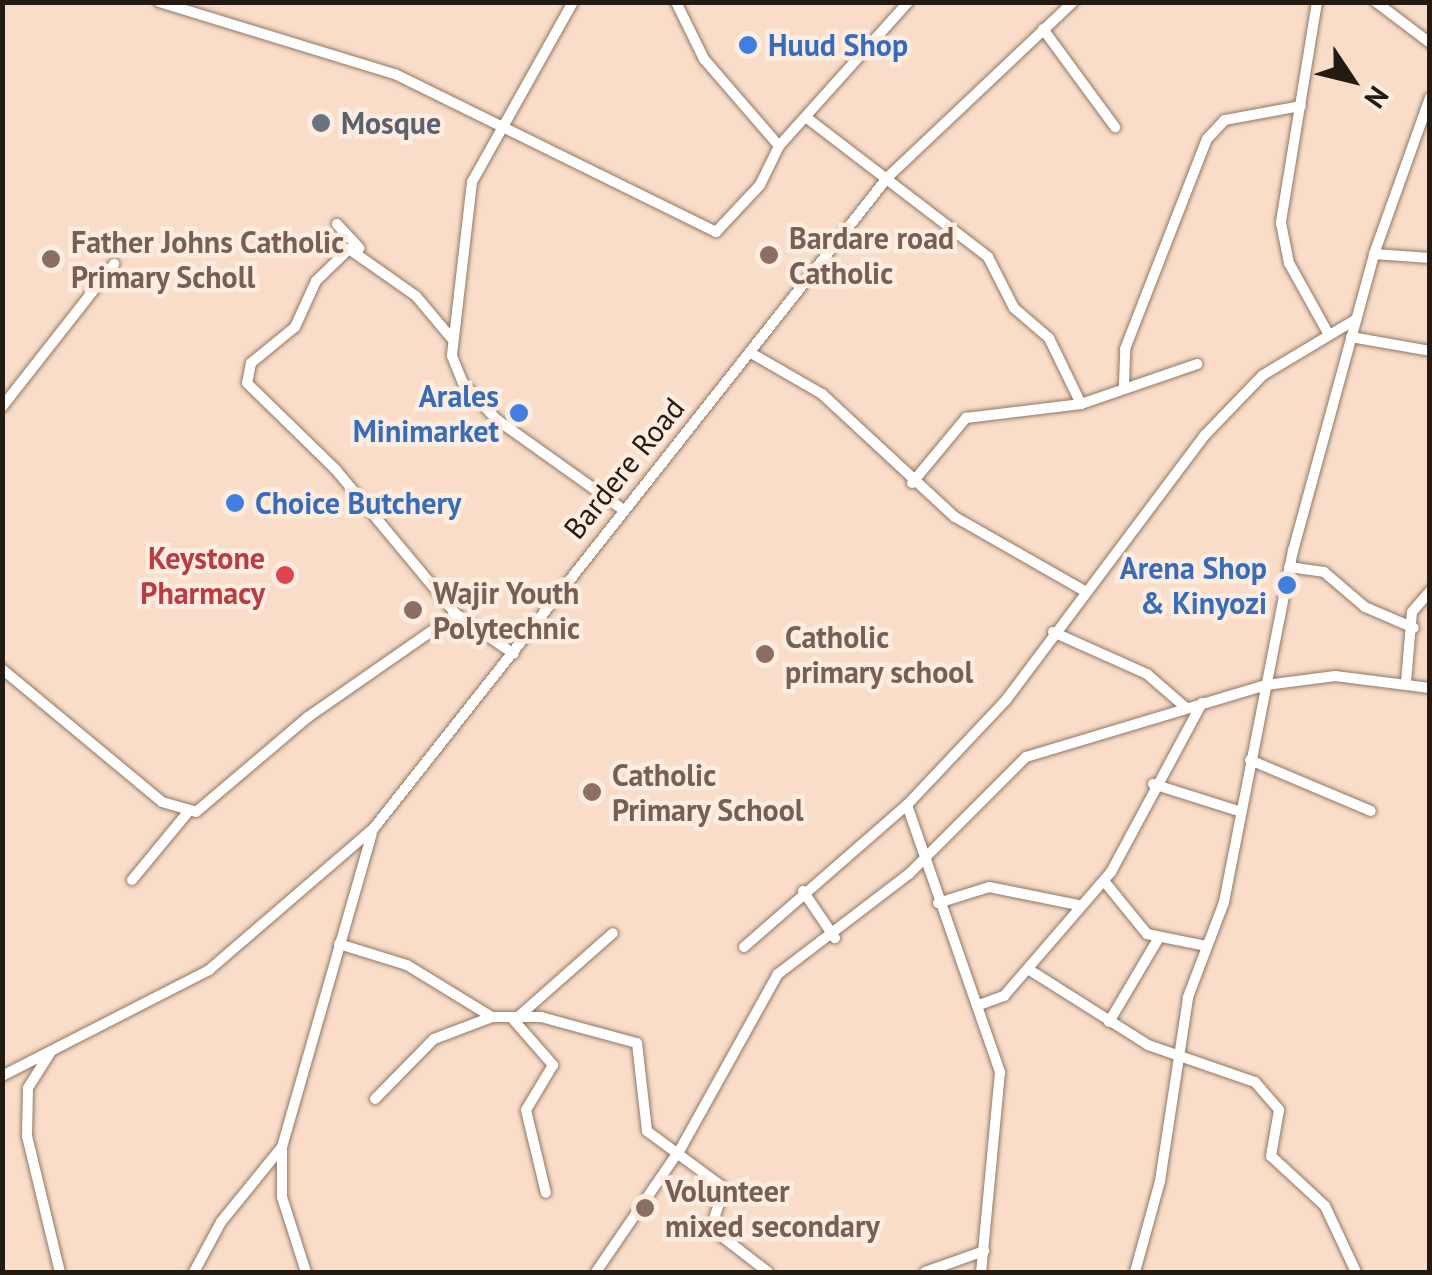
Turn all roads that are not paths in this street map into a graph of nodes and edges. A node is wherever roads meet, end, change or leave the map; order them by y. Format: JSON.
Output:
{"nodes":[{"id":1,"x":159,"y":2,"type":"edge"},
{"id":2,"x":572,"y":2,"type":"edge"},
{"id":3,"x":676,"y":2,"type":"edge"},
{"id":4,"x":908,"y":2,"type":"edge"},
{"id":5,"x":1073,"y":2,"type":"edge"},
{"id":6,"x":1317,"y":2,"type":"edge"},
{"id":7,"x":1376,"y":2,"type":"edge"},
{"id":8,"x":1043,"y":29,"type":"junction"},
{"id":9,"x":1430,"y":43,"type":"edge"},
{"id":10,"x":1430,"y":98,"type":"edge"},
{"id":11,"x":1301,"y":106,"type":"junction"},
{"id":12,"x":807,"y":118,"type":"junction"},
{"id":13,"x":1115,"y":127,"type":"dead end"},
{"id":14,"x":506,"y":130,"type":"junction"},
{"id":15,"x":779,"y":146,"type":"junction"},
{"id":16,"x":888,"y":177,"type":"junction"},
{"id":17,"x":338,"y":224,"type":"dead end"},
{"id":18,"x":358,"y":248,"type":"junction"},
{"id":19,"x":1374,"y":254,"type":"junction"},
{"id":20,"x":1430,"y":258,"type":"edge"},
{"id":21,"x":114,"y":264,"type":"dead end"},
{"id":22,"x":1356,"y":320,"type":"junction"},
{"id":23,"x":1329,"y":335,"type":"junction"},
{"id":24,"x":1351,"y":337,"type":"junction"},
{"id":25,"x":453,"y":340,"type":"junction"},
{"id":26,"x":1430,"y":351,"type":"edge"},
{"id":27,"x":752,"y":352,"type":"junction"},
{"id":28,"x":1197,"y":364,"type":"dead end"},
{"id":29,"x":1124,"y":385,"type":"junction"},
{"id":30,"x":1081,"y":404,"type":"junction"},
{"id":31,"x":2,"y":407,"type":"edge"},
{"id":32,"x":912,"y":483,"type":"junction"},
{"id":33,"x":622,"y":509,"type":"junction"},
{"id":34,"x":1289,"y":567,"type":"junction"},
{"id":35,"x":1083,"y":590,"type":"junction"},
{"id":36,"x":1430,"y":591,"type":"edge"},
{"id":37,"x":456,"y":614,"type":"junction"},
{"id":38,"x":1414,"y":628,"type":"junction"},
{"id":39,"x":1053,"y":632,"type":"junction"},
{"id":40,"x":514,"y":654,"type":"junction"},
{"id":41,"x":2,"y":669,"type":"edge"},
{"id":42,"x":1406,"y":682,"type":"junction"},
{"id":43,"x":1266,"y":686,"type":"junction"},
{"id":44,"x":1430,"y":688,"type":"edge"},
{"id":45,"x":1202,"y":704,"type":"junction"},
{"id":46,"x":1186,"y":707,"type":"junction"},
{"id":47,"x":1250,"y":760,"type":"junction"},
{"id":48,"x":1153,"y":784,"type":"junction"},
{"id":49,"x":907,"y":805,"type":"junction"},
{"id":50,"x":188,"y":812,"type":"junction"},
{"id":51,"x":1242,"y":812,"type":"junction"},
{"id":52,"x":1371,"y":812,"type":"dead end"},
{"id":53,"x":374,"y":828,"type":"junction"},
{"id":54,"x":925,"y":851,"type":"junction"},
{"id":55,"x":132,"y":880,"type":"dead end"},
{"id":56,"x":1104,"y":882,"type":"junction"},
{"id":57,"x":803,"y":891,"type":"junction"},
{"id":58,"x":938,"y":903,"type":"junction"},
{"id":59,"x":1078,"y":905,"type":"junction"},
{"id":60,"x":613,"y":933,"type":"dead end"},
{"id":61,"x":835,"y":938,"type":"junction"},
{"id":62,"x":1158,"y":939,"type":"junction"},
{"id":63,"x":339,"y":944,"type":"junction"},
{"id":64,"x":1206,"y":946,"type":"junction"},
{"id":65,"x":744,"y":947,"type":"dead end"},
{"id":66,"x":1028,"y":969,"type":"junction"},
{"id":67,"x":980,"y":1005,"type":"junction"},
{"id":68,"x":492,"y":1016,"type":"junction"},
{"id":69,"x":514,"y":1016,"type":"junction"},
{"id":70,"x":1109,"y":1022,"type":"junction"},
{"id":71,"x":50,"y":1052,"type":"junction"},
{"id":72,"x":1183,"y":1057,"type":"junction"},
{"id":73,"x":2,"y":1076,"type":"edge"},
{"id":74,"x":374,"y":1099,"type":"dead end"},
{"id":75,"x":282,"y":1147,"type":"junction"},
{"id":76,"x":681,"y":1148,"type":"junction"},
{"id":77,"x":546,"y":1193,"type":"dead end"},
{"id":78,"x":984,"y":1251,"type":"junction"},
{"id":79,"x":60,"y":1272,"type":"edge"},
{"id":80,"x":194,"y":1272,"type":"edge"},
{"id":81,"x":306,"y":1272,"type":"edge"},
{"id":82,"x":596,"y":1272,"type":"edge"},
{"id":83,"x":768,"y":1272,"type":"edge"},
{"id":84,"x":925,"y":1272,"type":"edge"},
{"id":85,"x":981,"y":1272,"type":"edge"},
{"id":86,"x":1135,"y":1272,"type":"edge"},
{"id":87,"x":1356,"y":1272,"type":"edge"}],
"edges":[{"from":1,"to":14,"type":"street"},
{"from":2,"to":14,"type":"street"},
{"from":3,"to":15,"type":"street"},
{"from":4,"to":12,"type":"street"},
{"from":5,"to":8,"type":"street","name":"Bardere Road"},
{"from":6,"to":11,"type":"street"},
{"from":7,"to":9,"type":"street"},
{"from":8,"to":13,"type":"street"},
{"from":8,"to":16,"type":"street","name":"Bardere Road"},
{"from":10,"to":19,"type":"street"},
{"from":11,"to":23,"type":"street"},
{"from":11,"to":29,"type":"street"},
{"from":12,"to":15,"type":"street"},
{"from":12,"to":16,"type":"street"},
{"from":14,"to":15,"type":"street"},
{"from":14,"to":25,"type":"street"},
{"from":16,"to":27,"type":"street","name":"Bardere Road"},
{"from":16,"to":30,"type":"street"},
{"from":17,"to":18,"type":"street"},
{"from":18,"to":25,"type":"street"},
{"from":18,"to":37,"type":"street"},
{"from":19,"to":20,"type":"street"},
{"from":19,"to":22,"type":"street"},
{"from":21,"to":31,"type":"street"},
{"from":22,"to":23,"type":"street"},
{"from":22,"to":24,"type":"street"},
{"from":23,"to":35,"type":"street"},
{"from":24,"to":26,"type":"street"},
{"from":24,"to":34,"type":"street"},
{"from":25,"to":33,"type":"street"},
{"from":27,"to":32,"type":"street"},
{"from":27,"to":33,"type":"street","name":"Bardere Road"},
{"from":28,"to":29,"type":"street"},
{"from":29,"to":30,"type":"street"},
{"from":30,"to":32,"type":"street"},
{"from":32,"to":35,"type":"street"},
{"from":33,"to":40,"type":"street","name":"Bardere Road"},
{"from":34,"to":38,"type":"street"},
{"from":34,"to":43,"type":"street"},
{"from":35,"to":39,"type":"street"},
{"from":36,"to":38,"type":"street"},
{"from":37,"to":40,"type":"street"},
{"from":37,"to":50,"type":"street"},
{"from":38,"to":42,"type":"street"},
{"from":39,"to":46,"type":"street"},
{"from":39,"to":49,"type":"street"},
{"from":40,"to":53,"type":"street","name":"Bardere Road"},
{"from":41,"to":50,"type":"street"},
{"from":42,"to":43,"type":"street"},
{"from":42,"to":44,"type":"street"},
{"from":43,"to":45,"type":"street"},
{"from":43,"to":47,"type":"street"},
{"from":45,"to":46,"type":"street"},
{"from":45,"to":48,"type":"street"},
{"from":46,"to":54,"type":"street"},
{"from":47,"to":51,"type":"street"},
{"from":47,"to":52,"type":"street"},
{"from":48,"to":51,"type":"street"},
{"from":48,"to":56,"type":"street"},
{"from":49,"to":54,"type":"street"},
{"from":49,"to":57,"type":"street"},
{"from":50,"to":55,"type":"street"},
{"from":51,"to":64,"type":"street"},
{"from":53,"to":63,"type":"street"},
{"from":53,"to":71,"type":"street","name":"Bardere Road"},
{"from":54,"to":58,"type":"street"},
{"from":54,"to":61,"type":"street"},
{"from":56,"to":59,"type":"street"},
{"from":56,"to":62,"type":"street"},
{"from":57,"to":61,"type":"street"},
{"from":57,"to":65,"type":"street"},
{"from":58,"to":59,"type":"street"},
{"from":58,"to":67,"type":"street"},
{"from":59,"to":66,"type":"street"},
{"from":60,"to":69,"type":"street"},
{"from":61,"to":76,"type":"street"},
{"from":62,"to":64,"type":"street"},
{"from":62,"to":70,"type":"street"},
{"from":63,"to":68,"type":"street"},
{"from":63,"to":75,"type":"street"},
{"from":64,"to":72,"type":"street"},
{"from":66,"to":67,"type":"street"},
{"from":66,"to":70,"type":"street"},
{"from":67,"to":78,"type":"street"},
{"from":68,"to":69,"type":"street"},
{"from":68,"to":74,"type":"street"},
{"from":69,"to":76,"type":"street"},
{"from":69,"to":77,"type":"street"},
{"from":70,"to":72,"type":"street"},
{"from":71,"to":73,"type":"street","name":"Bardere Road"},
{"from":71,"to":79,"type":"street"},
{"from":72,"to":86,"type":"street"},
{"from":72,"to":87,"type":"street"},
{"from":75,"to":80,"type":"street"},
{"from":75,"to":81,"type":"street"},
{"from":76,"to":82,"type":"street"},
{"from":76,"to":83,"type":"street"},
{"from":78,"to":84,"type":"street"},
{"from":78,"to":85,"type":"street"}]}
